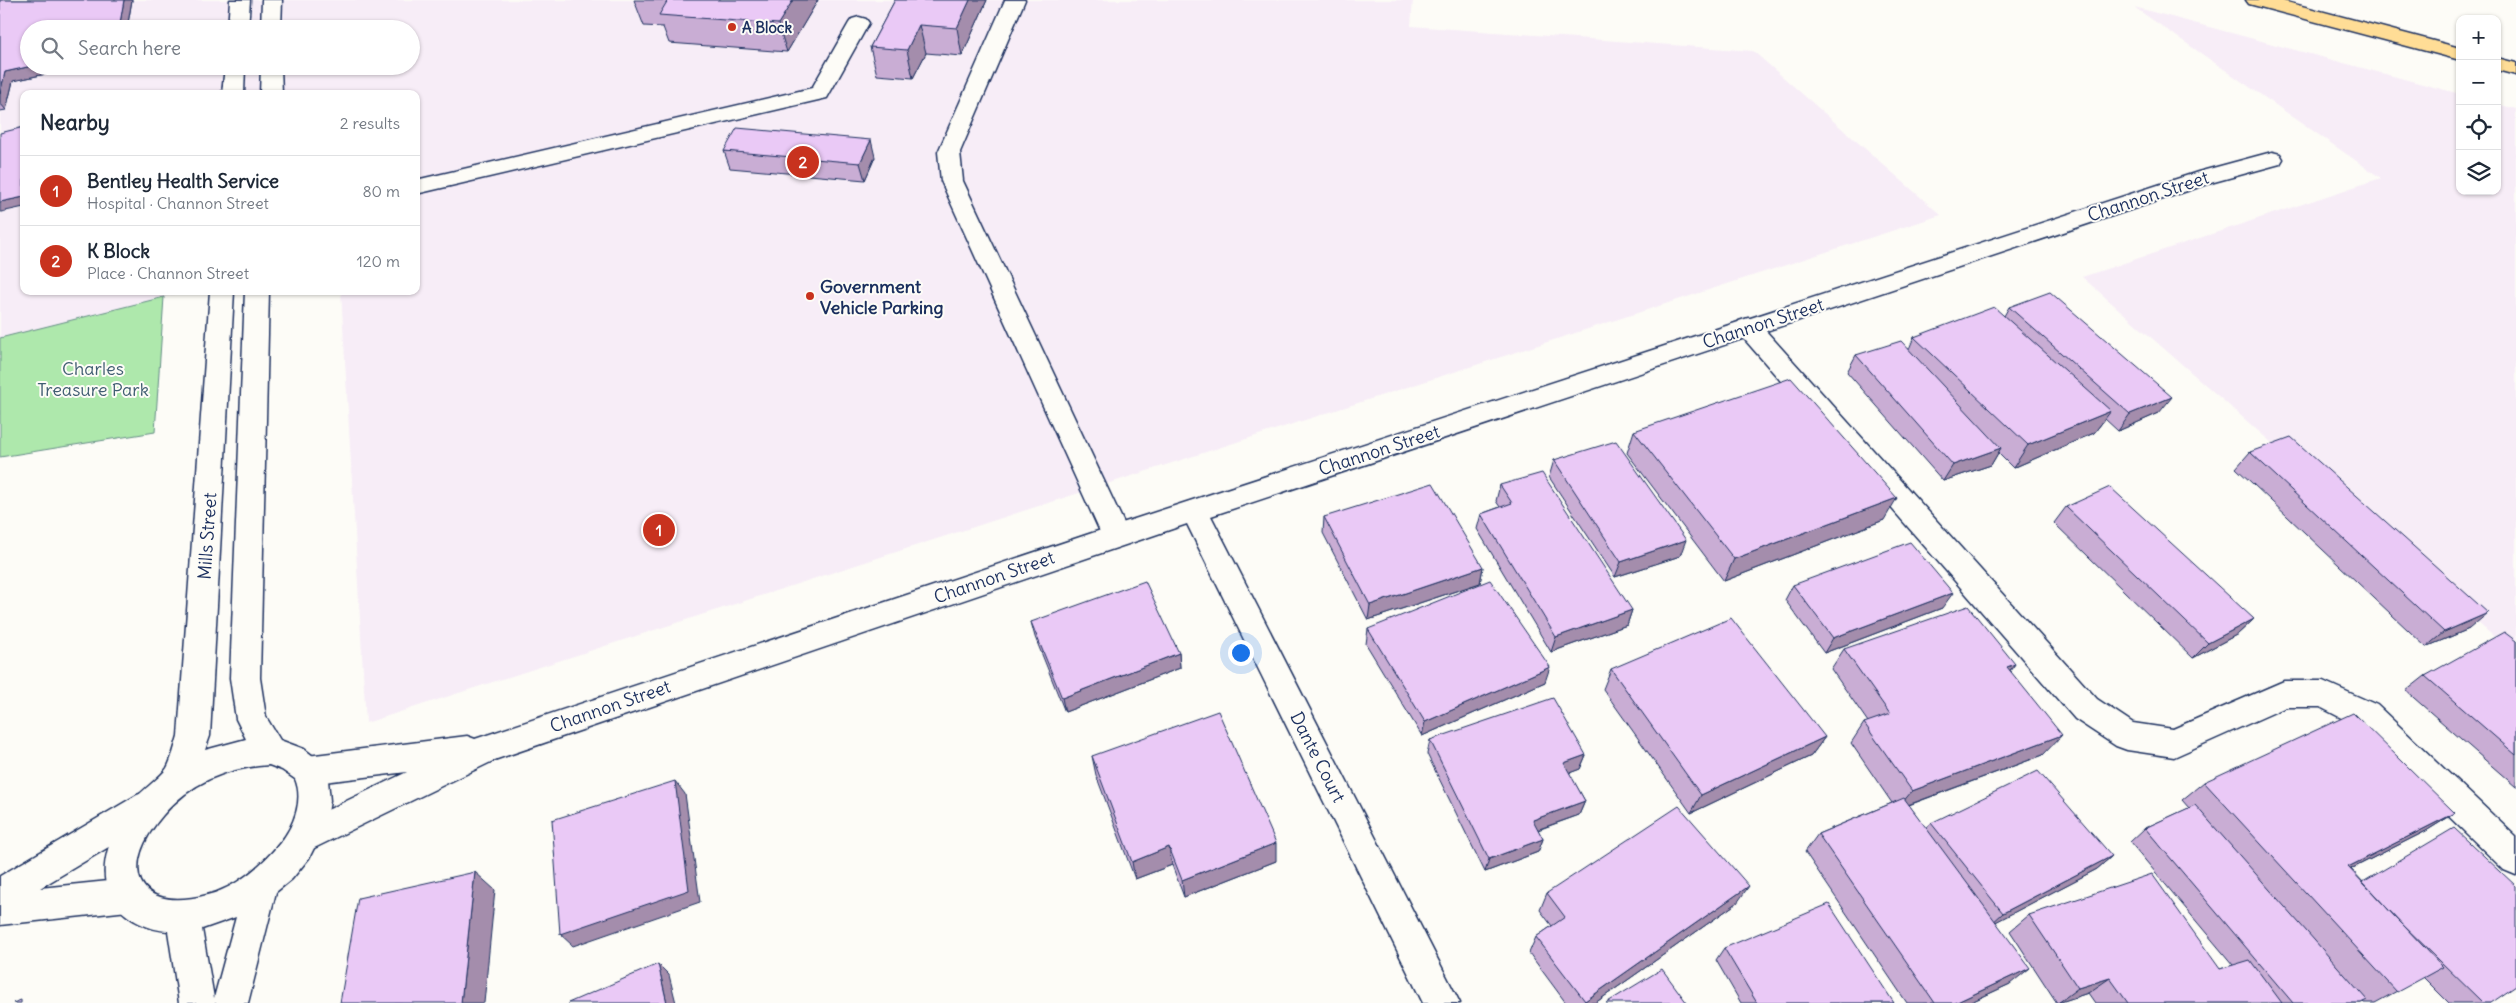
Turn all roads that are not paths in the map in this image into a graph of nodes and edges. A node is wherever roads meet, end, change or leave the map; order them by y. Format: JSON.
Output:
{"nodes":[{"id":1,"x":240,"y":0,"type":"edge"},
{"id":2,"x":272,"y":0,"type":"edge"},
{"id":3,"x":1015,"y":0,"type":"edge"},
{"id":4,"x":2258,"y":0,"type":"edge"},
{"id":5,"x":239,"y":20,"type":"edge"},
{"id":6,"x":272,"y":20,"type":"edge"},
{"id":7,"x":859,"y":23,"type":"dead end"},
{"id":8,"x":2456,"y":52,"type":"edge"},
{"id":9,"x":2501,"y":64,"type":"edge"},
{"id":10,"x":2516,"y":68,"type":"edge"},
{"id":11,"x":235,"y":75,"type":"edge"},
{"id":12,"x":271,"y":75,"type":"edge"},
{"id":13,"x":233,"y":90,"type":"edge"},
{"id":14,"x":271,"y":90,"type":"edge"},
{"id":15,"x":2272,"y":159,"type":"dead end"},
{"id":16,"x":420,"y":186,"type":"edge"},
{"id":17,"x":222,"y":295,"type":"edge"},
{"id":18,"x":257,"y":295,"type":"edge"},
{"id":19,"x":1748,"y":328,"type":"junction"},
{"id":20,"x":1196,"y":511,"type":"junction"},
{"id":21,"x":1116,"y":536,"type":"junction"},
{"id":22,"x":488,"y":748,"type":"junction"},
{"id":23,"x":269,"y":751,"type":"junction"},
{"id":24,"x":307,"y":770,"type":"junction"},
{"id":25,"x":179,"y":779,"type":"junction"},
{"id":26,"x":148,"y":806,"type":"junction"},
{"id":27,"x":304,"y":838,"type":"junction"},
{"id":28,"x":2516,"y":858,"type":"edge"},
{"id":29,"x":262,"y":883,"type":"junction"},
{"id":30,"x":0,"y":894,"type":"edge"},
{"id":31,"x":128,"y":895,"type":"junction"},
{"id":32,"x":0,"y":909,"type":"edge"},
{"id":33,"x":183,"y":916,"type":"junction"},
{"id":34,"x":197,"y":1003,"type":"edge"},
{"id":35,"x":230,"y":1003,"type":"edge"},
{"id":36,"x":1442,"y":1003,"type":"edge"}],
"edges":[{"from":1,"to":5,"type":"street"},
{"from":2,"to":6,"type":"street"},
{"from":3,"to":21,"type":"street"},
{"from":4,"to":8,"type":"highway"},
{"from":7,"to":16,"type":"street"},
{"from":9,"to":10,"type":"highway"},
{"from":11,"to":13,"type":"street"},
{"from":12,"to":14,"type":"street"},
{"from":15,"to":19,"type":"street","name":"Channon Street"},
{"from":17,"to":25,"type":"street","name":"Mills Street"},
{"from":18,"to":23,"type":"street"},
{"from":19,"to":20,"type":"street","name":"Channon Street"},
{"from":19,"to":28,"type":"street"},
{"from":20,"to":21,"type":"street","name":"Channon Street"},
{"from":20,"to":36,"type":"street","name":"Dante Court"},
{"from":21,"to":22,"type":"street","name":"Channon Street"},
{"from":22,"to":24,"type":"street","name":"Channon Street"},
{"from":22,"to":27,"type":"street","name":"Channon Street"},
{"from":23,"to":24,"type":"street"},
{"from":23,"to":25,"type":"street"},
{"from":24,"to":27,"type":"street"},
{"from":25,"to":26,"type":"street"},
{"from":26,"to":30,"type":"street"},
{"from":26,"to":31,"type":"street"},
{"from":27,"to":29,"type":"street"},
{"from":29,"to":33,"type":"street"},
{"from":29,"to":35,"type":"street"},
{"from":31,"to":32,"type":"street"},
{"from":31,"to":33,"type":"street"},
{"from":33,"to":34,"type":"street"}]}
